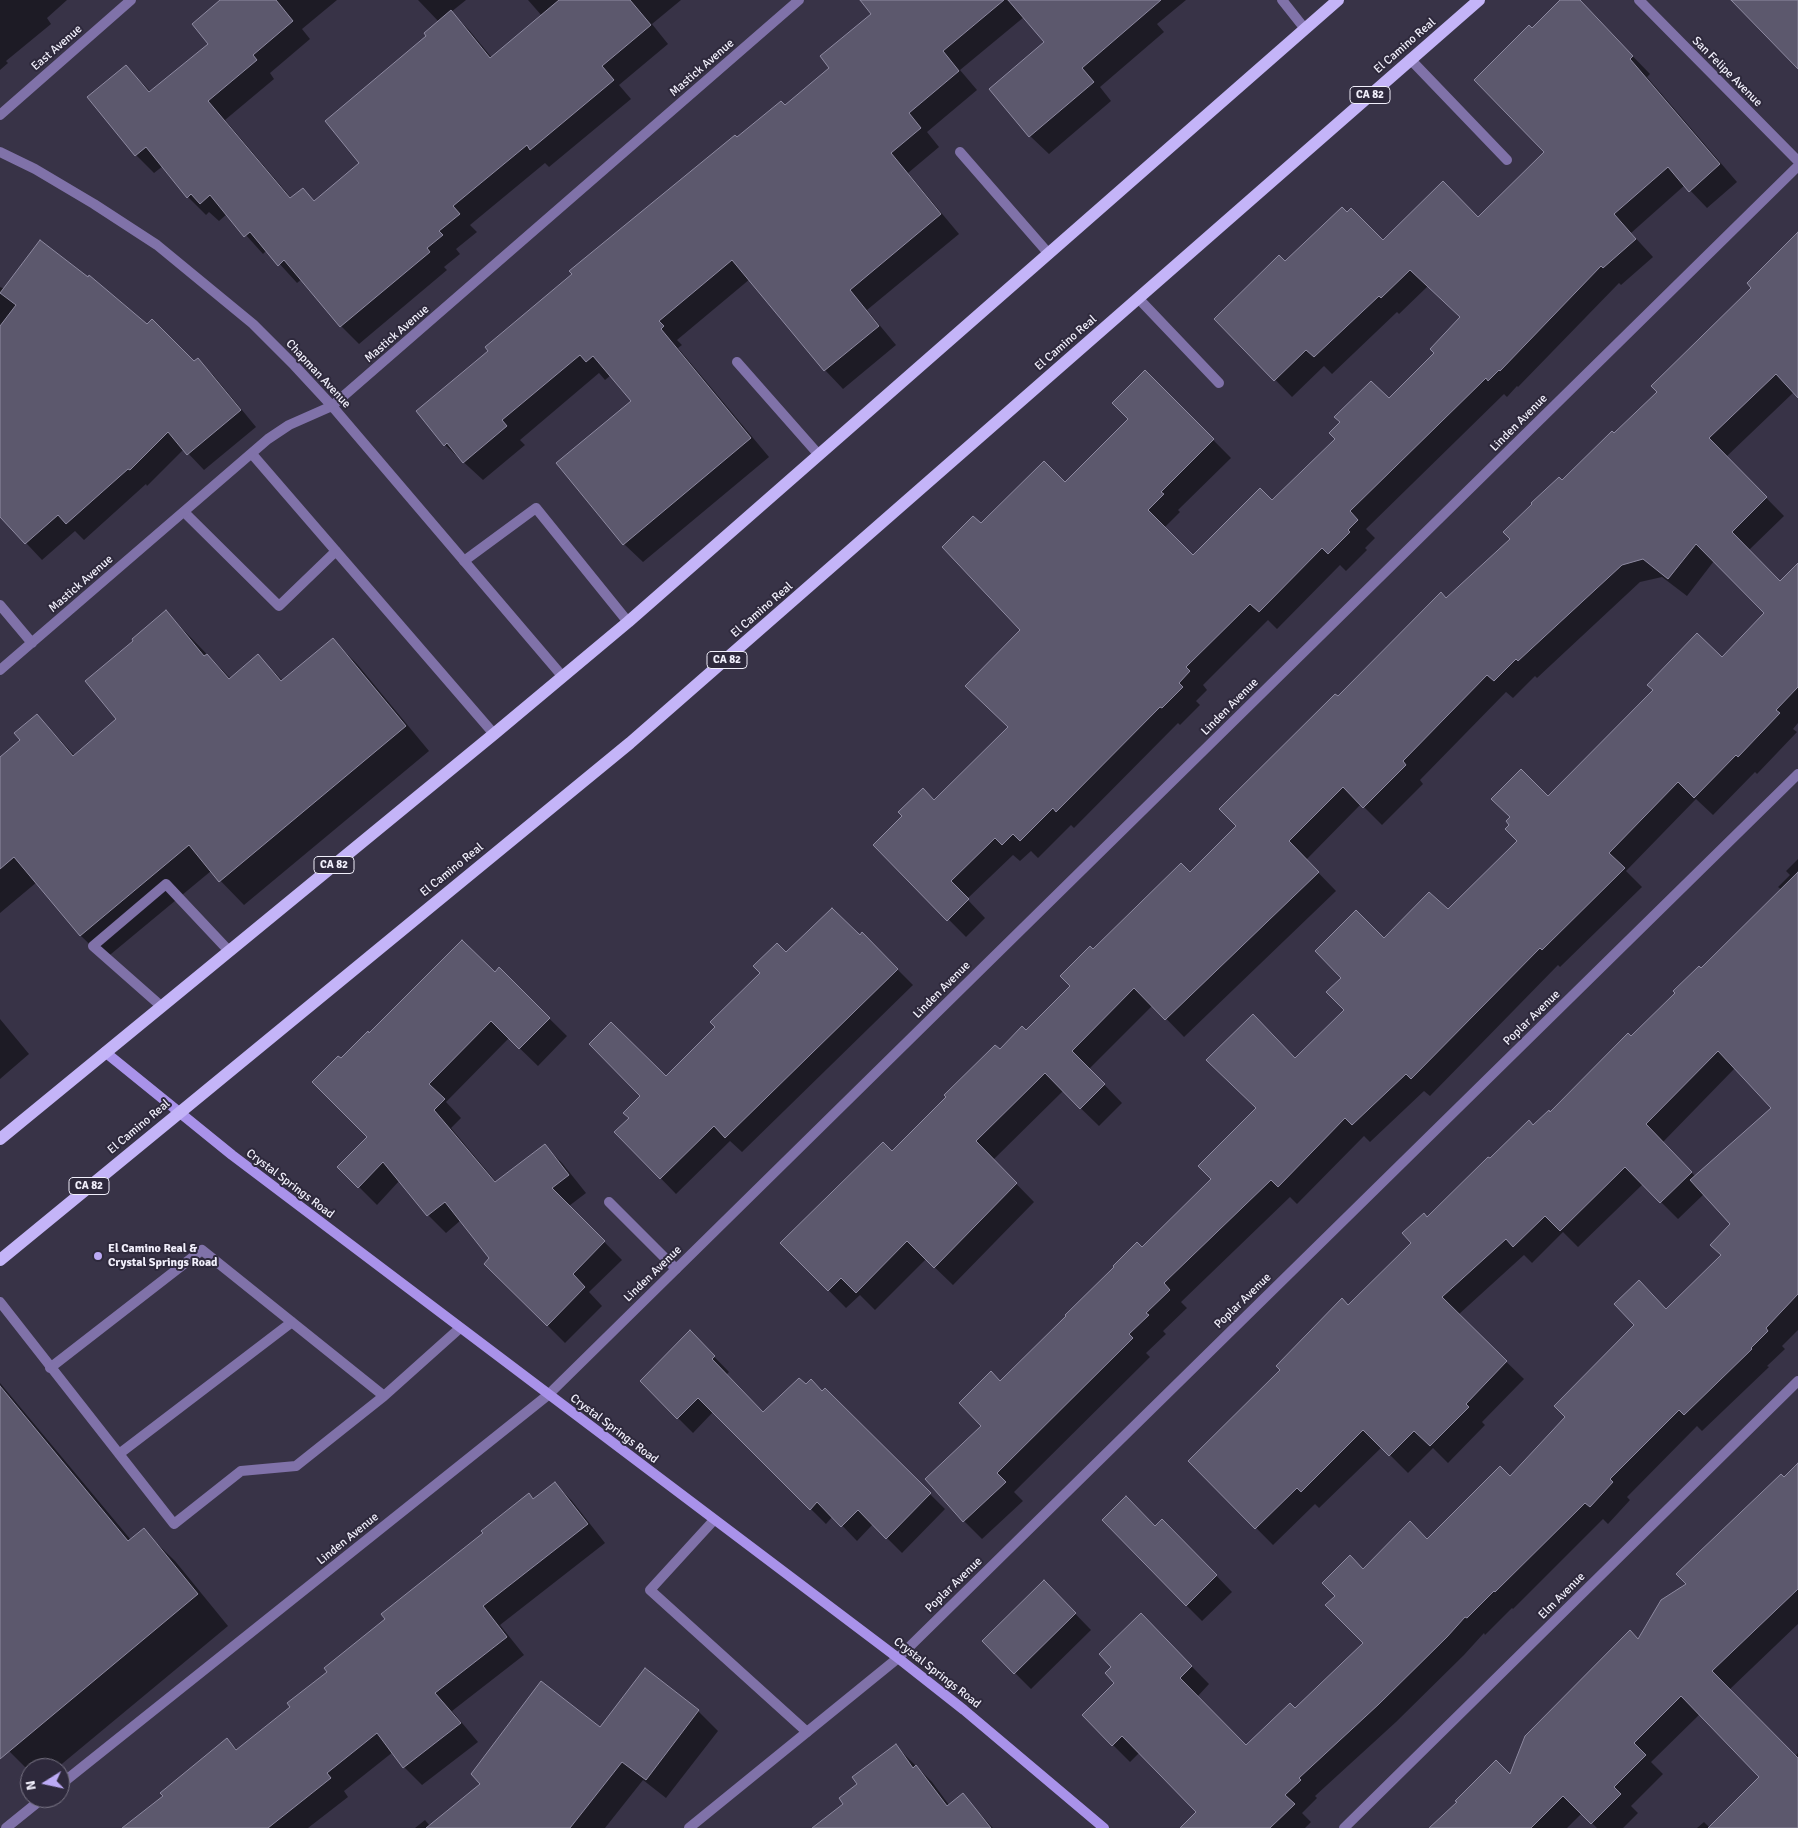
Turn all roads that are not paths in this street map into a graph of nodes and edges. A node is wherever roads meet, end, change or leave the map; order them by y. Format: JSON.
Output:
{"nodes":[{"id":1,"x":131,"y":0,"type":"edge"},
{"id":2,"x":799,"y":0,"type":"edge"},
{"id":3,"x":1282,"y":0,"type":"edge"},
{"id":4,"x":1338,"y":0,"type":"edge"},
{"id":5,"x":1479,"y":0,"type":"edge"},
{"id":6,"x":1639,"y":0,"type":"edge"},
{"id":7,"x":1305,"y":29,"type":"junction"},
{"id":8,"x":1410,"y":59,"type":"junction"},
{"id":9,"x":0,"y":115,"type":"edge"},
{"id":10,"x":0,"y":152,"type":"edge"},
{"id":11,"x":960,"y":152,"type":"dead end"},
{"id":12,"x":1507,"y":160,"type":"dead end"},
{"id":13,"x":1798,"y":161,"type":"edge"},
{"id":14,"x":1798,"y":166,"type":"edge"},
{"id":15,"x":1049,"y":254,"type":"junction"},
{"id":16,"x":1138,"y":298,"type":"junction"},
{"id":17,"x":737,"y":362,"type":"dead end"},
{"id":18,"x":1219,"y":383,"type":"dead end"},
{"id":19,"x":332,"y":406,"type":"junction"},
{"id":20,"x":252,"y":454,"type":"junction"},
{"id":21,"x":819,"y":456,"type":"junction"},
{"id":22,"x":184,"y":512,"type":"junction"},
{"id":23,"x":336,"y":551,"type":"junction"},
{"id":24,"x":464,"y":561,"type":"junction"},
{"id":25,"x":0,"y":605,"type":"edge"},
{"id":26,"x":628,"y":622,"type":"junction"},
{"id":27,"x":32,"y":643,"type":"junction"},
{"id":28,"x":0,"y":670,"type":"edge"},
{"id":29,"x":564,"y":677,"type":"junction"},
{"id":30,"x":494,"y":734,"type":"junction"},
{"id":31,"x":1798,"y":774,"type":"edge"},
{"id":32,"x":229,"y":951,"type":"junction"},
{"id":33,"x":161,"y":1006,"type":"junction"},
{"id":34,"x":105,"y":1052,"type":"junction"},
{"id":35,"x":178,"y":1113,"type":"junction"},
{"id":36,"x":0,"y":1139,"type":"edge"},
{"id":37,"x":609,"y":1202,"type":"dead end"},
{"id":38,"x":0,"y":1260,"type":"edge"},
{"id":39,"x":676,"y":1269,"type":"junction"},
{"id":40,"x":0,"y":1302,"type":"edge"},
{"id":41,"x":292,"y":1322,"type":"junction"},
{"id":42,"x":460,"y":1328,"type":"junction"},
{"id":43,"x":50,"y":1368,"type":"junction"},
{"id":44,"x":1798,"y":1381,"type":"edge"},
{"id":45,"x":548,"y":1395,"type":"junction"},
{"id":46,"x":384,"y":1396,"type":"junction"},
{"id":47,"x":119,"y":1454,"type":"junction"},
{"id":48,"x":714,"y":1520,"type":"junction"},
{"id":49,"x":898,"y":1658,"type":"junction"},
{"id":50,"x":807,"y":1732,"type":"junction"},
{"id":51,"x":70,"y":1776,"type":"edge"},
{"id":52,"x":31,"y":1808,"type":"edge"},
{"id":53,"x":6,"y":1828,"type":"edge"},
{"id":54,"x":690,"y":1828,"type":"edge"},
{"id":55,"x":1104,"y":1828,"type":"edge"},
{"id":56,"x":1344,"y":1828,"type":"edge"}],
"edges":[{"from":1,"to":9,"type":"street","name":"East Avenue"},
{"from":2,"to":19,"type":"street","name":"Mastick Avenue"},
{"from":3,"to":7,"type":"street"},
{"from":4,"to":7,"type":"main road","number":"CA 82"},
{"from":5,"to":8,"type":"main road","name":"El Camino Real","number":"CA 82"},
{"from":6,"to":13,"type":"street","name":"San Felipe Avenue"},
{"from":7,"to":15,"type":"main road","number":"CA 82"},
{"from":8,"to":12,"type":"street"},
{"from":8,"to":16,"type":"main road","name":"El Camino Real","number":"CA 82"},
{"from":10,"to":19,"type":"street","name":"Chapman Avenue"},
{"from":11,"to":15,"type":"street"},
{"from":14,"to":39,"type":"street","name":"Linden Avenue"},
{"from":15,"to":21,"type":"main road","number":"CA 82"},
{"from":16,"to":18,"type":"street"},
{"from":16,"to":35,"type":"main road","name":"El Camino Real","number":"CA 82"},
{"from":17,"to":21,"type":"street"},
{"from":19,"to":20,"type":"street","name":"Mastick Avenue"},
{"from":19,"to":24,"type":"street","name":"Chapman Avenue"},
{"from":20,"to":22,"type":"street","name":"Mastick Avenue"},
{"from":20,"to":23,"type":"street"},
{"from":21,"to":26,"type":"main road","number":"CA 82"},
{"from":22,"to":23,"type":"street"},
{"from":22,"to":27,"type":"street","name":"Mastick Avenue"},
{"from":23,"to":30,"type":"street"},
{"from":24,"to":26,"type":"street"},
{"from":24,"to":29,"type":"street","name":"Chapman Avenue"},
{"from":25,"to":27,"type":"street"},
{"from":26,"to":29,"type":"main road","number":"CA 82"},
{"from":27,"to":28,"type":"street","name":"Mastick Avenue"},
{"from":29,"to":30,"type":"main road","number":"CA 82"},
{"from":30,"to":32,"type":"main road","number":"CA 82"},
{"from":31,"to":49,"type":"street","name":"Poplar Avenue"},
{"from":32,"to":33,"type":"main road","number":"CA 82"},
{"from":32,"to":33,"type":"street"},
{"from":33,"to":34,"type":"main road","number":"CA 82"},
{"from":34,"to":35,"type":"main road","name":"Crystal Springs Road"},
{"from":34,"to":36,"type":"main road","number":"CA 82"},
{"from":35,"to":38,"type":"main road","name":"El Camino Real","number":"CA 82"},
{"from":35,"to":42,"type":"main road","name":"Crystal Springs Road"},
{"from":37,"to":39,"type":"street"},
{"from":39,"to":45,"type":"street","name":"Linden Avenue"},
{"from":40,"to":43,"type":"street"},
{"from":41,"to":43,"type":"street"},
{"from":41,"to":46,"type":"street"},
{"from":41,"to":47,"type":"street"},
{"from":42,"to":45,"type":"main road","name":"Crystal Springs Road"},
{"from":42,"to":46,"type":"street"},
{"from":43,"to":47,"type":"street"},
{"from":44,"to":56,"type":"street","name":"Elm Avenue"},
{"from":45,"to":48,"type":"main road","name":"Crystal Springs Road"},
{"from":45,"to":51,"type":"street","name":"Linden Avenue"},
{"from":46,"to":47,"type":"street"},
{"from":48,"to":49,"type":"main road","name":"Crystal Springs Road"},
{"from":48,"to":50,"type":"street"},
{"from":49,"to":50,"type":"street","name":"Poplar Avenue"},
{"from":49,"to":55,"type":"main road","name":"Crystal Springs Road"},
{"from":50,"to":54,"type":"street","name":"Poplar Avenue"},
{"from":52,"to":53,"type":"street"}]}
